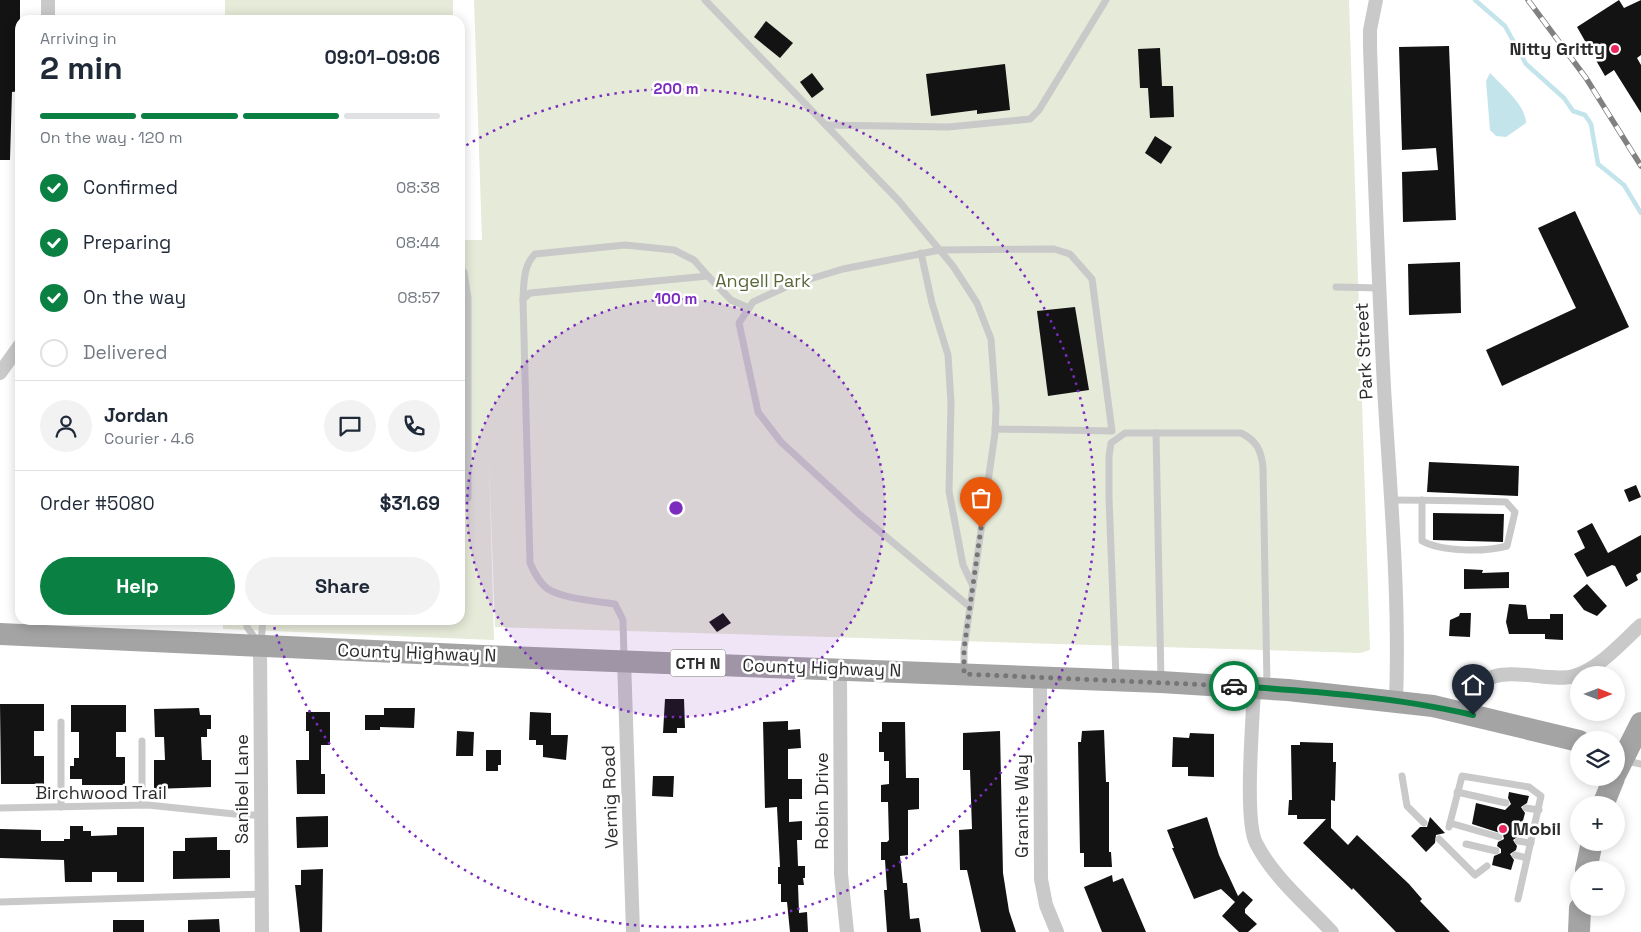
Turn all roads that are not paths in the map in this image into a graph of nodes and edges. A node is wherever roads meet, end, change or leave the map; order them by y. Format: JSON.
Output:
{"nodes":[{"id":1,"x":48,"y":0,"type":"edge"},
{"id":2,"x":705,"y":0,"type":"edge"},
{"id":3,"x":1106,"y":0,"type":"edge"},
{"id":4,"x":1376,"y":0,"type":"edge"},
{"id":5,"x":48,"y":15,"type":"edge"},
{"id":6,"x":826,"y":125,"type":"junction"},
{"id":7,"x":940,"y":250,"type":"junction"},
{"id":8,"x":921,"y":253,"type":"junction"},
{"id":9,"x":708,"y":276,"type":"junction"},
{"id":10,"x":465,"y":278,"type":"edge"},
{"id":11,"x":1336,"y":287,"type":"dead end"},
{"id":12,"x":1380,"y":288,"type":"junction"},
{"id":13,"x":523,"y":299,"type":"junction"},
{"id":14,"x":749,"y":308,"type":"junction"},
{"id":15,"x":15,"y":352,"type":"edge"},
{"id":16,"x":0,"y":373,"type":"edge"},
{"id":17,"x":995,"y":429,"type":"junction"},
{"id":18,"x":1156,"y":433,"type":"junction"},
{"id":19,"x":1392,"y":500,"type":"junction"},
{"id":20,"x":1422,"y":500,"type":"junction"},
{"id":21,"x":465,"y":501,"type":"edge"},
{"id":22,"x":973,"y":586,"type":"junction"},
{"id":23,"x":970,"y":608,"type":"junction"},
{"id":24,"x":247,"y":625,"type":"edge"},
{"id":25,"x":262,"y":625,"type":"edge"},
{"id":26,"x":1641,"y":626,"type":"edge"},
{"id":27,"x":0,"y":634,"type":"edge"},
{"id":28,"x":260,"y":645,"type":"junction"},
{"id":29,"x":624,"y":660,"type":"junction"},
{"id":30,"x":840,"y":669,"type":"junction"},
{"id":31,"x":964,"y":674,"type":"junction"},
{"id":32,"x":1040,"y":678,"type":"junction"},
{"id":33,"x":1116,"y":681,"type":"junction"},
{"id":34,"x":1161,"y":682,"type":"junction"},
{"id":35,"x":1260,"y":688,"type":"junction"},
{"id":36,"x":1396,"y":701,"type":"junction"},
{"id":37,"x":1473,"y":715,"type":"junction"},
{"id":38,"x":61,"y":722,"type":"dead end"},
{"id":39,"x":1641,"y":723,"type":"edge"},
{"id":40,"x":1570,"y":738,"type":"edge"},
{"id":41,"x":142,"y":741,"type":"dead end"},
{"id":42,"x":1625,"y":759,"type":"edge"},
{"id":43,"x":1402,"y":776,"type":"dead end"},
{"id":44,"x":1457,"y":792,"type":"junction"},
{"id":45,"x":1506,"y":803,"type":"dead end"},
{"id":46,"x":142,"y":805,"type":"junction"},
{"id":47,"x":61,"y":806,"type":"junction"},
{"id":48,"x":0,"y":808,"type":"edge"},
{"id":49,"x":1526,"y":808,"type":"dead end"},
{"id":50,"x":1539,"y":810,"type":"junction"},
{"id":51,"x":261,"y":815,"type":"junction"},
{"id":52,"x":1424,"y":823,"type":"dead end"},
{"id":53,"x":1499,"y":837,"type":"dead end"},
{"id":54,"x":1439,"y":839,"type":"dead end"},
{"id":55,"x":1518,"y":841,"type":"dead end"},
{"id":56,"x":1466,"y":844,"type":"dead end"},
{"id":57,"x":1531,"y":844,"type":"junction"},
{"id":58,"x":1496,"y":851,"type":"dead end"},
{"id":59,"x":1515,"y":855,"type":"dead end"},
{"id":60,"x":1527,"y":858,"type":"junction"},
{"id":61,"x":1487,"y":866,"type":"dead end"},
{"id":62,"x":260,"y":894,"type":"junction"},
{"id":63,"x":1518,"y":900,"type":"dead end"},
{"id":64,"x":0,"y":902,"type":"edge"},
{"id":65,"x":1580,"y":916,"type":"edge"},
{"id":66,"x":262,"y":932,"type":"edge"},
{"id":67,"x":633,"y":932,"type":"edge"},
{"id":68,"x":847,"y":932,"type":"edge"},
{"id":69,"x":1056,"y":932,"type":"edge"},
{"id":70,"x":1332,"y":932,"type":"edge"},
{"id":71,"x":1579,"y":932,"type":"edge"}],
"edges":[{"from":1,"to":5,"type":"street"},
{"from":2,"to":6,"type":"lane"},
{"from":3,"to":6,"type":"lane"},
{"from":4,"to":12,"type":"street","name":"Park Street"},
{"from":6,"to":7,"type":"lane"},
{"from":7,"to":8,"type":"lane"},
{"from":7,"to":17,"type":"lane"},
{"from":7,"to":17,"type":"lane"},
{"from":8,"to":14,"type":"lane"},
{"from":8,"to":22,"type":"lane"},
{"from":9,"to":13,"type":"lane"},
{"from":9,"to":13,"type":"lane"},
{"from":9,"to":14,"type":"lane"},
{"from":10,"to":21,"type":"lane"},
{"from":11,"to":12,"type":"lane"},
{"from":12,"to":19,"type":"street","name":"Park Street"},
{"from":13,"to":29,"type":"lane"},
{"from":14,"to":23,"type":"lane"},
{"from":15,"to":16,"type":"street"},
{"from":17,"to":22,"type":"lane"},
{"from":18,"to":33,"type":"lane"},
{"from":18,"to":34,"type":"lane"},
{"from":18,"to":35,"type":"lane"},
{"from":19,"to":20,"type":"lane"},
{"from":19,"to":36,"type":"street","name":"Park Street"},
{"from":20,"to":20,"type":"lane"},
{"from":22,"to":23,"type":"lane"},
{"from":23,"to":31,"type":"lane"},
{"from":24,"to":28,"type":"lane"},
{"from":25,"to":28,"type":"lane"},
{"from":26,"to":37,"type":"street"},
{"from":27,"to":28,"type":"main road","name":"County Highway N","number":"CTH N"},
{"from":28,"to":29,"type":"main road","name":"County Highway N","number":"CTH N"},
{"from":28,"to":51,"type":"street","name":"Sanibel Lane"},
{"from":29,"to":30,"type":"main road","name":"County Highway N","number":"CTH N"},
{"from":29,"to":67,"type":"street","name":"Vernig Road"},
{"from":30,"to":31,"type":"main road","name":"County Highway N","number":"CTH N"},
{"from":30,"to":68,"type":"street","name":"Robin Drive"},
{"from":31,"to":32,"type":"main road","name":"County Highway N","number":"CTH N"},
{"from":32,"to":33,"type":"main road","name":"County Highway N","number":"CTH N"},
{"from":32,"to":69,"type":"street","name":"Granite Way"},
{"from":33,"to":34,"type":"main road","name":"County Highway N","number":"CTH N"},
{"from":34,"to":35,"type":"main road","name":"County Highway N","number":"CTH N"},
{"from":35,"to":36,"type":"main road","name":"County Highway N","number":"CTH N"},
{"from":35,"to":70,"type":"street"},
{"from":36,"to":37,"type":"main road","name":"County Highway N","number":"CTH N"},
{"from":37,"to":40,"type":"main road","name":"County Highway N","number":"CTH N"},
{"from":38,"to":47,"type":"lane"},
{"from":39,"to":42,"type":"main road"},
{"from":41,"to":46,"type":"lane"},
{"from":43,"to":52,"type":"lane"},
{"from":44,"to":45,"type":"lane"},
{"from":44,"to":50,"type":"lane"},
{"from":44,"to":53,"type":"lane"},
{"from":46,"to":47,"type":"lane","name":"Birchwood Trail"},
{"from":46,"to":51,"type":"lane","name":"Birchwood Trail"},
{"from":47,"to":48,"type":"lane","name":"Birchwood Trail"},
{"from":49,"to":50,"type":"lane"},
{"from":50,"to":57,"type":"lane"},
{"from":51,"to":62,"type":"street","name":"Sanibel Lane"},
{"from":54,"to":61,"type":"lane"},
{"from":55,"to":57,"type":"lane"},
{"from":56,"to":58,"type":"lane"},
{"from":57,"to":60,"type":"lane"},
{"from":59,"to":60,"type":"lane"},
{"from":60,"to":63,"type":"lane"},
{"from":62,"to":64,"type":"lane"},
{"from":62,"to":66,"type":"street","name":"Sanibel Lane"},
{"from":65,"to":71,"type":"main road"}]}
